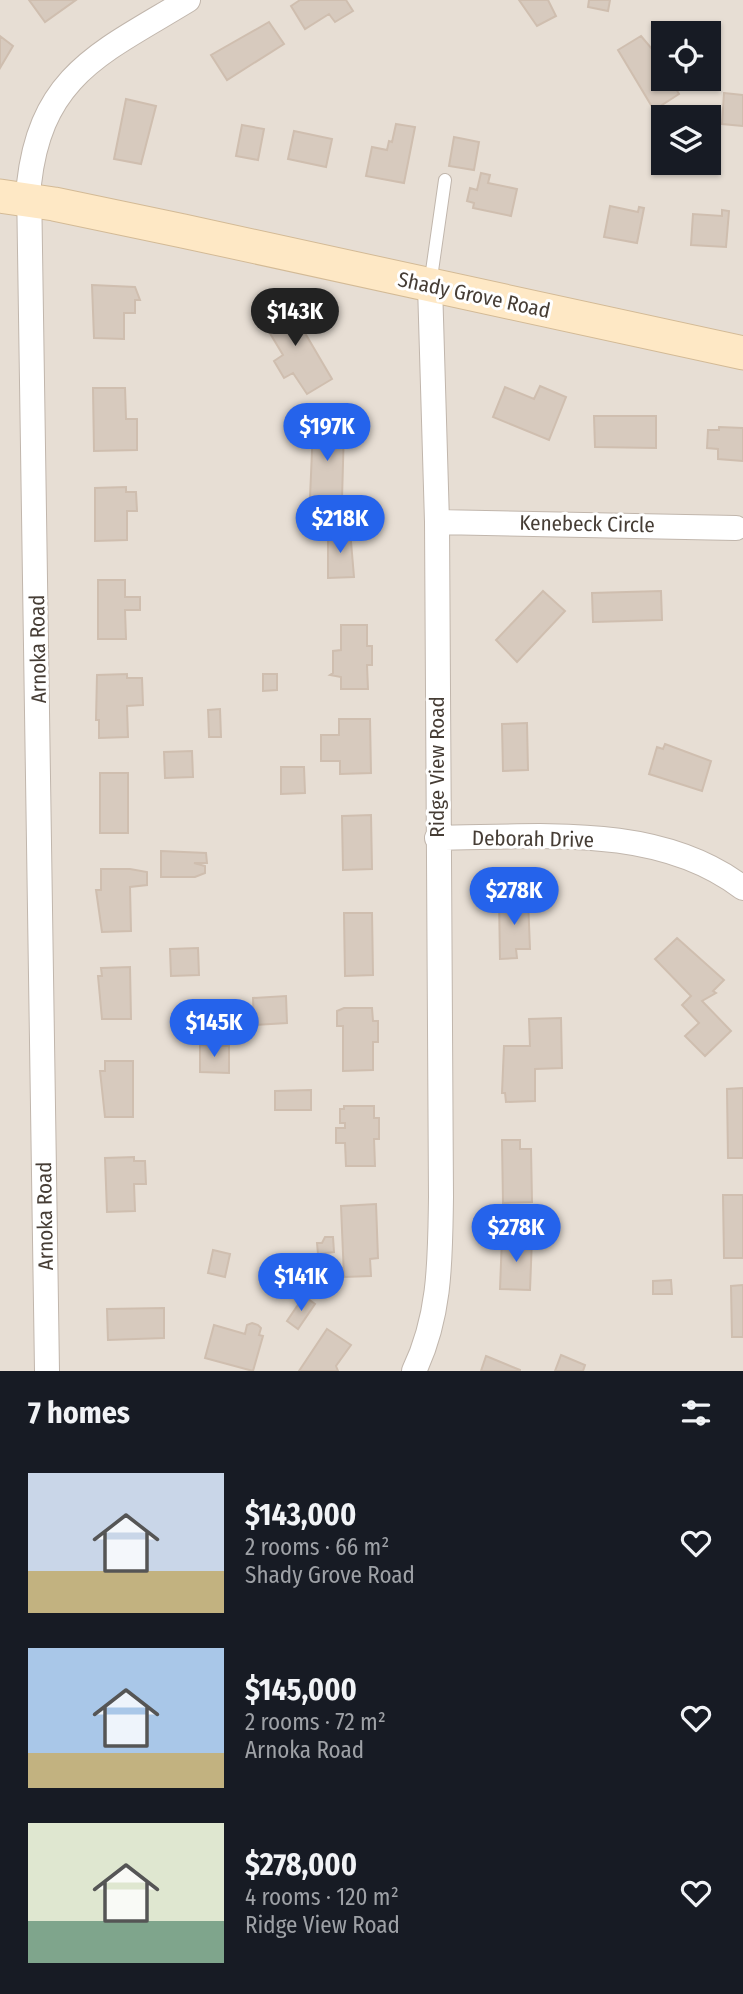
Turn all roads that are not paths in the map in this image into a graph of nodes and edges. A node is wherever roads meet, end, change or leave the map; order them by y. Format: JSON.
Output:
{"nodes":[{"id":1,"x":188,"y":0,"type":"edge"},
{"id":2,"x":444,"y":180,"type":"dead end"},
{"id":3,"x":14,"y":198,"type":"edge"},
{"id":4,"x":430,"y":285,"type":"junction"},
{"id":5,"x":743,"y":353,"type":"edge"},
{"id":6,"x":437,"y":522,"type":"junction"},
{"id":7,"x":736,"y":528,"type":"dead end"},
{"id":8,"x":437,"y":838,"type":"junction"},
{"id":9,"x":743,"y":888,"type":"edge"},
{"id":10,"x":47,"y":1371,"type":"edge"},
{"id":11,"x":414,"y":1371,"type":"edge"}],
"edges":[{"from":1,"to":3,"type":"street","name":"Arnoka Road"},
{"from":2,"to":4,"type":"lane"},
{"from":3,"to":4,"type":"main road","name":"Shady Grove Road"},
{"from":3,"to":10,"type":"street","name":"Arnoka Road"},
{"from":4,"to":5,"type":"main road","name":"Shady Grove Road"},
{"from":4,"to":6,"type":"street","name":"Ridge View Road"},
{"from":6,"to":7,"type":"street","name":"Kenebeck Circle"},
{"from":6,"to":8,"type":"street","name":"Ridge View Road"},
{"from":8,"to":9,"type":"street","name":"Deborah Drive"},
{"from":8,"to":11,"type":"street","name":"Ridge View Road"}]}
